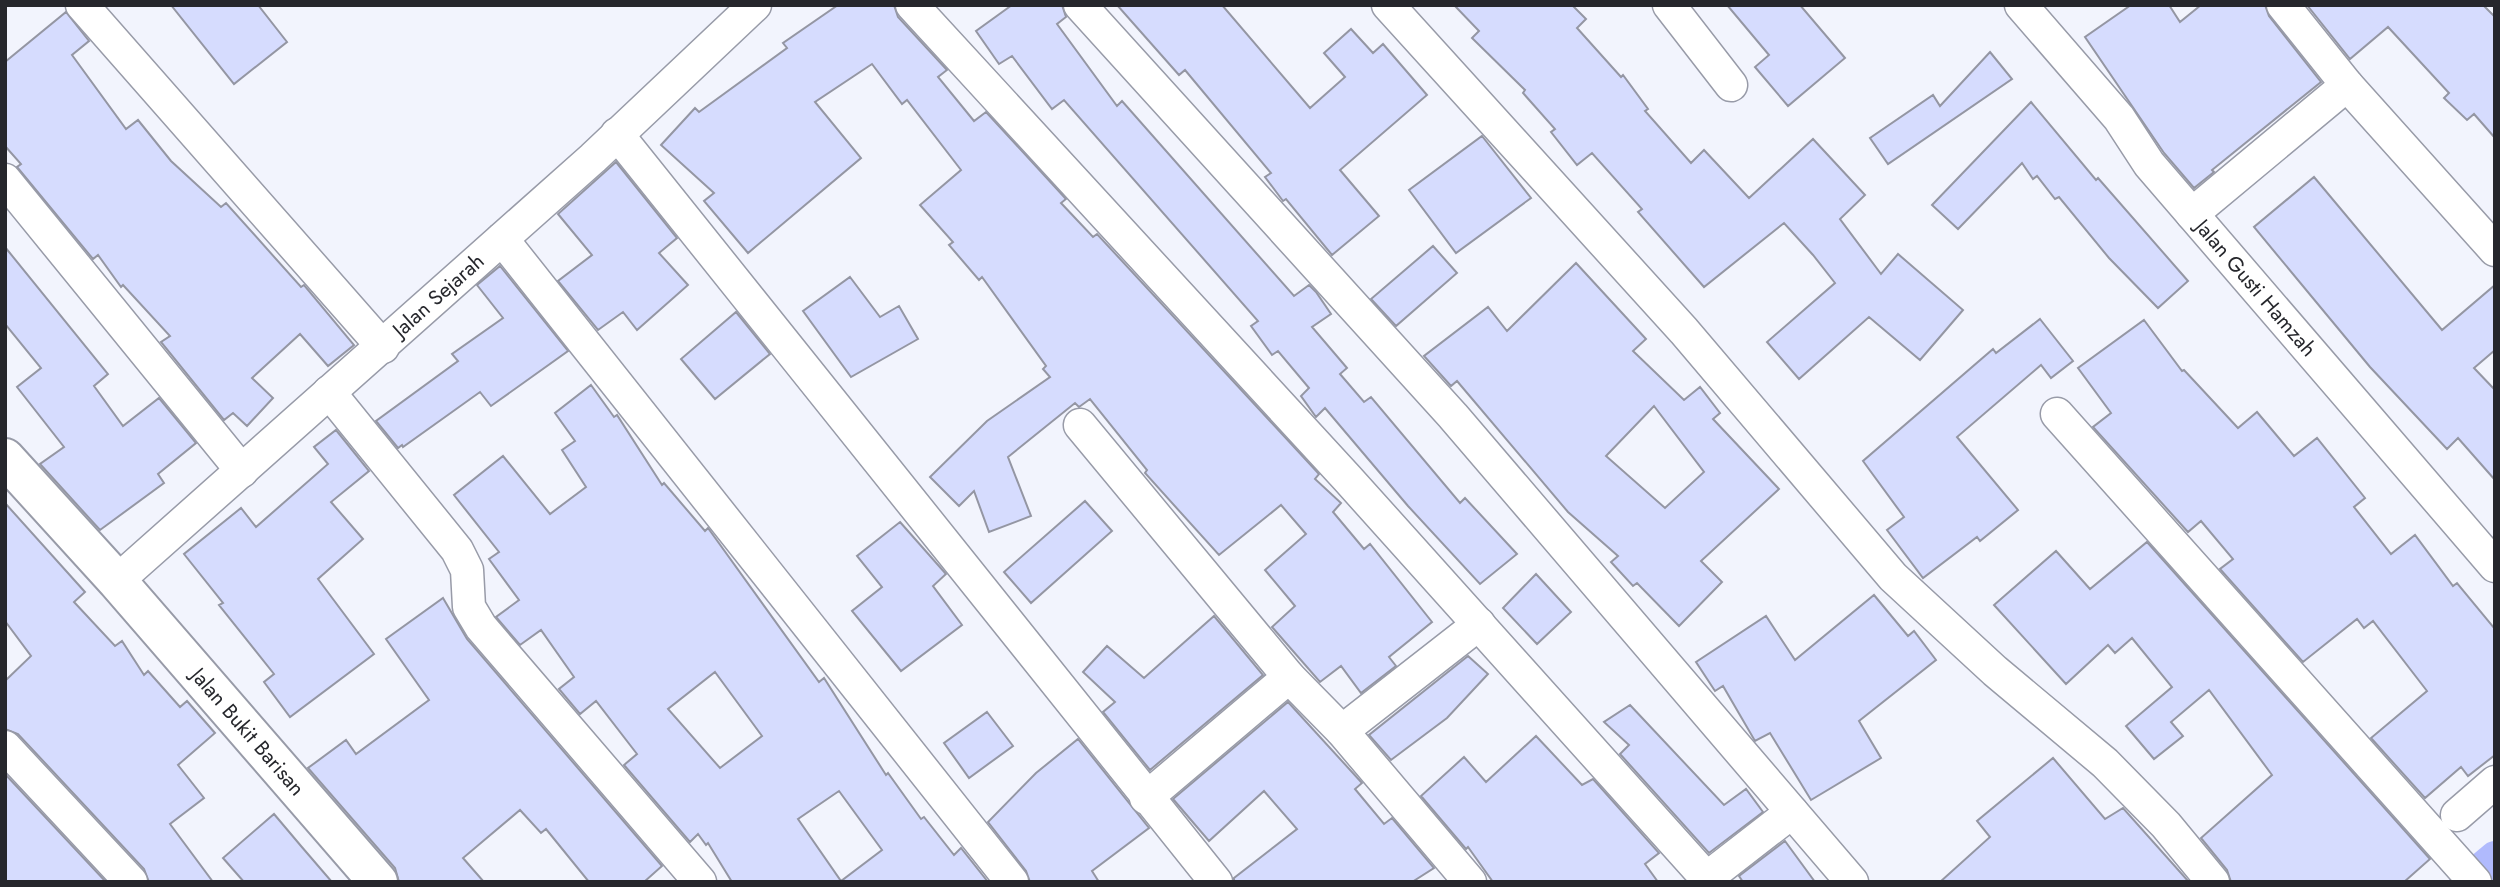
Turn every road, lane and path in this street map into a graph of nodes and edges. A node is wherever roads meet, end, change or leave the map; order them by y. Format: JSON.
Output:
{"nodes":[{"id":1,"x":82,"y":5,"type":"edge"},
{"id":2,"x":912,"y":5,"type":"edge"},
{"id":3,"x":1080,"y":5,"type":"edge"},
{"id":4,"x":1388,"y":5,"type":"edge"},
{"id":5,"x":1670,"y":5,"type":"edge"},
{"id":6,"x":2021,"y":5,"type":"edge"},
{"id":7,"x":2283,"y":5,"type":"edge"},
{"id":8,"x":745,"y":9,"type":"edge"},
{"id":9,"x":1731,"y":85,"type":"dead end"},
{"id":10,"x":2347,"y":85,"type":"junction"},
{"id":11,"x":617,"y":134,"type":"junction"},
{"id":12,"x":5,"y":180,"type":"edge"},
{"id":13,"x":2192,"y":214,"type":"junction"},
{"id":14,"x":502,"y":239,"type":"junction"},
{"id":15,"x":2495,"y":250,"type":"edge"},
{"id":16,"x":383,"y":346,"type":"junction"},
{"id":17,"x":329,"y":393,"type":"junction"},
{"id":18,"x":2057,"y":414,"type":"dead end"},
{"id":19,"x":1080,"y":425,"type":"dead end"},
{"id":20,"x":6,"y":460,"type":"edge"},
{"id":21,"x":242,"y":471,"type":"junction"},
{"id":22,"x":2495,"y":566,"type":"edge"},
{"id":23,"x":117,"y":581,"type":"junction"},
{"id":24,"x":1479,"y":624,"type":"junction"},
{"id":25,"x":1289,"y":677,"type":"junction"},
{"id":26,"x":1342,"y":731,"type":"junction"},
{"id":27,"x":5,"y":747,"type":"edge"},
{"id":28,"x":2495,"y":782,"type":"edge"},
{"id":29,"x":1146,"y":798,"type":"junction"},
{"id":30,"x":1792,"y":812,"type":"junction"},
{"id":31,"x":2457,"y":816,"type":"dead end"},
{"id":32,"x":2466,"y":872,"type":"edge"},
{"id":33,"x":1709,"y":880,"type":"edge"},
{"id":34,"x":131,"y":882,"type":"edge"},
{"id":35,"x":378,"y":882,"type":"edge"},
{"id":36,"x":700,"y":882,"type":"edge"},
{"id":37,"x":1012,"y":882,"type":"edge"},
{"id":38,"x":1216,"y":882,"type":"edge"},
{"id":39,"x":1470,"y":882,"type":"edge"},
{"id":40,"x":1852,"y":882,"type":"edge"},
{"id":41,"x":2213,"y":882,"type":"edge"}],
"edges":[{"from":1,"to":16,"type":"street"},
{"from":2,"to":24,"type":"street"},
{"from":3,"to":30,"type":"street"},
{"from":4,"to":41,"type":"street"},
{"from":5,"to":9,"type":"street"},
{"from":6,"to":13,"type":"street","name":"Jalan Gusti Hamzah"},
{"from":7,"to":10,"type":"street"},
{"from":8,"to":11,"type":"street","name":"Jalan Sejarah"},
{"from":10,"to":13,"type":"street"},
{"from":10,"to":15,"type":"street"},
{"from":11,"to":14,"type":"street","name":"Jalan Sejarah"},
{"from":11,"to":29,"type":"street"},
{"from":12,"to":21,"type":"street"},
{"from":13,"to":22,"type":"street","name":"Jalan Gusti Hamzah"},
{"from":14,"to":16,"type":"street","name":"Jalan Sejarah"},
{"from":14,"to":37,"type":"street"},
{"from":16,"to":17,"type":"street","name":"Jalan Sejarah"},
{"from":17,"to":21,"type":"street","name":"Jalan Sejarah"},
{"from":17,"to":36,"type":"street"},
{"from":18,"to":32,"type":"street"},
{"from":19,"to":25,"type":"street"},
{"from":20,"to":23,"type":"street","name":"Jalan Bukit Barisan"},
{"from":21,"to":23,"type":"street","name":"Jalan Sejarah"},
{"from":23,"to":35,"type":"street","name":"Jalan Bukit Barisan"},
{"from":24,"to":26,"type":"street"},
{"from":24,"to":33,"type":"street"},
{"from":25,"to":26,"type":"street"},
{"from":25,"to":29,"type":"street"},
{"from":26,"to":39,"type":"street"},
{"from":27,"to":34,"type":"street"},
{"from":28,"to":31,"type":"street"},
{"from":29,"to":38,"type":"street"},
{"from":30,"to":33,"type":"street"},
{"from":30,"to":40,"type":"street"}]}
